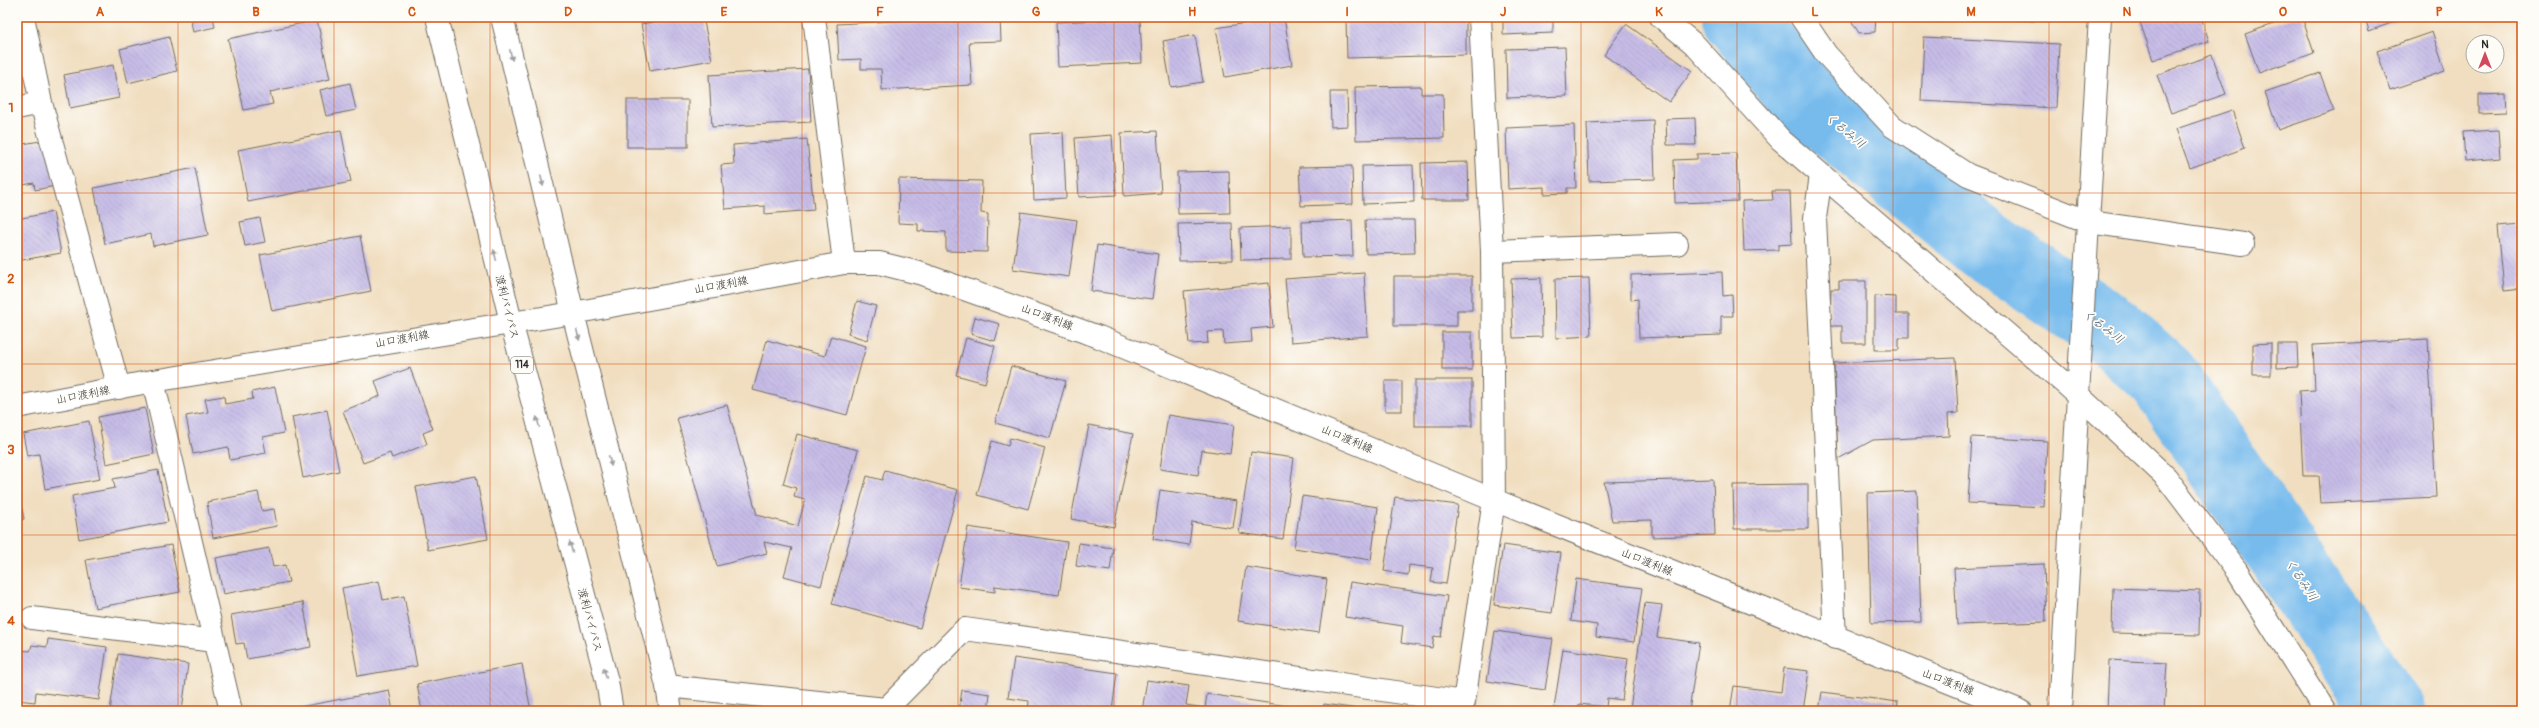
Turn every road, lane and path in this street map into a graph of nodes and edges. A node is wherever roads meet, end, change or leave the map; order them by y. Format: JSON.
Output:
{"nodes":[{"id":1,"x":24,"y":17,"type":"edge"},
{"id":2,"x":437,"y":17,"type":"edge"},
{"id":3,"x":502,"y":17,"type":"edge"},
{"id":4,"x":814,"y":17,"type":"edge"},
{"id":5,"x":1480,"y":17,"type":"edge"},
{"id":6,"x":1661,"y":17,"type":"edge"},
{"id":7,"x":1801,"y":17,"type":"edge"},
{"id":8,"x":2100,"y":17,"type":"edge"},
{"id":9,"x":41,"y":103,"type":"junction"},
{"id":10,"x":17,"y":108,"type":"edge"},
{"id":11,"x":1821,"y":175,"type":"junction"},
{"id":12,"x":2089,"y":222,"type":"junction"},
{"id":13,"x":1677,"y":244,"type":"dead end"},
{"id":14,"x":2243,"y":244,"type":"dead end"},
{"id":15,"x":1492,"y":251,"type":"junction"},
{"id":16,"x":844,"y":264,"type":"junction"},
{"id":17,"x":573,"y":312,"type":"junction"},
{"id":18,"x":511,"y":322,"type":"junction"},
{"id":19,"x":153,"y":382,"type":"junction"},
{"id":20,"x":119,"y":388,"type":"junction"},
{"id":21,"x":2078,"y":395,"type":"junction"},
{"id":22,"x":17,"y":407,"type":"edge"},
{"id":23,"x":1494,"y":500,"type":"junction"},
{"id":24,"x":32,"y":618,"type":"dead end"},
{"id":25,"x":1835,"y":638,"type":"junction"},
{"id":26,"x":214,"y":641,"type":"junction"},
{"id":27,"x":667,"y":686,"type":"junction"},
{"id":28,"x":231,"y":711,"type":"edge"},
{"id":29,"x":612,"y":711,"type":"edge"},
{"id":30,"x":671,"y":711,"type":"edge"},
{"id":31,"x":2021,"y":711,"type":"edge"},
{"id":32,"x":2060,"y":711,"type":"edge"},
{"id":33,"x":2325,"y":711,"type":"edge"}],
"edges":[{"from":1,"to":9,"type":"main road"},
{"from":18,"to":2,"type":"main road","name":"渡利バイパス","number":"114","one_way":true},
{"from":3,"to":17,"type":"main road","one_way":true},
{"from":4,"to":16,"type":"main road"},
{"from":5,"to":15,"type":"main road"},
{"from":6,"to":11,"type":"main road"},
{"from":7,"to":12,"type":"main road"},
{"from":8,"to":12,"type":"main road"},
{"from":9,"to":10,"type":"main road"},
{"from":9,"to":20,"type":"main road"},
{"from":11,"to":21,"type":"main road"},
{"from":11,"to":25,"type":"main road"},
{"from":12,"to":14,"type":"main road"},
{"from":12,"to":21,"type":"main road"},
{"from":13,"to":15,"type":"main road"},
{"from":15,"to":23,"type":"main road"},
{"from":16,"to":17,"type":"main road","name":"山口渡利線"},
{"from":16,"to":23,"type":"main road","name":"山口渡利線"},
{"from":17,"to":18,"type":"main road","name":"山口渡利線"},
{"from":17,"to":27,"type":"main road","one_way":true},
{"from":18,"to":19,"type":"main road","name":"山口渡利線"},
{"from":29,"to":18,"type":"main road","name":"渡利バイパス","number":"114","one_way":true},
{"from":19,"to":20,"type":"main road","name":"山口渡利線"},
{"from":19,"to":26,"type":"main road"},
{"from":20,"to":22,"type":"main road","name":"山口渡利線"},
{"from":21,"to":32,"type":"main road"},
{"from":21,"to":33,"type":"main road"},
{"from":23,"to":25,"type":"main road","name":"山口渡利線"},
{"from":23,"to":27,"type":"main road"},
{"from":24,"to":26,"type":"main road"},
{"from":25,"to":31,"type":"main road","name":"山口渡利線"},
{"from":26,"to":28,"type":"main road"},
{"from":27,"to":30,"type":"main road"}]}
